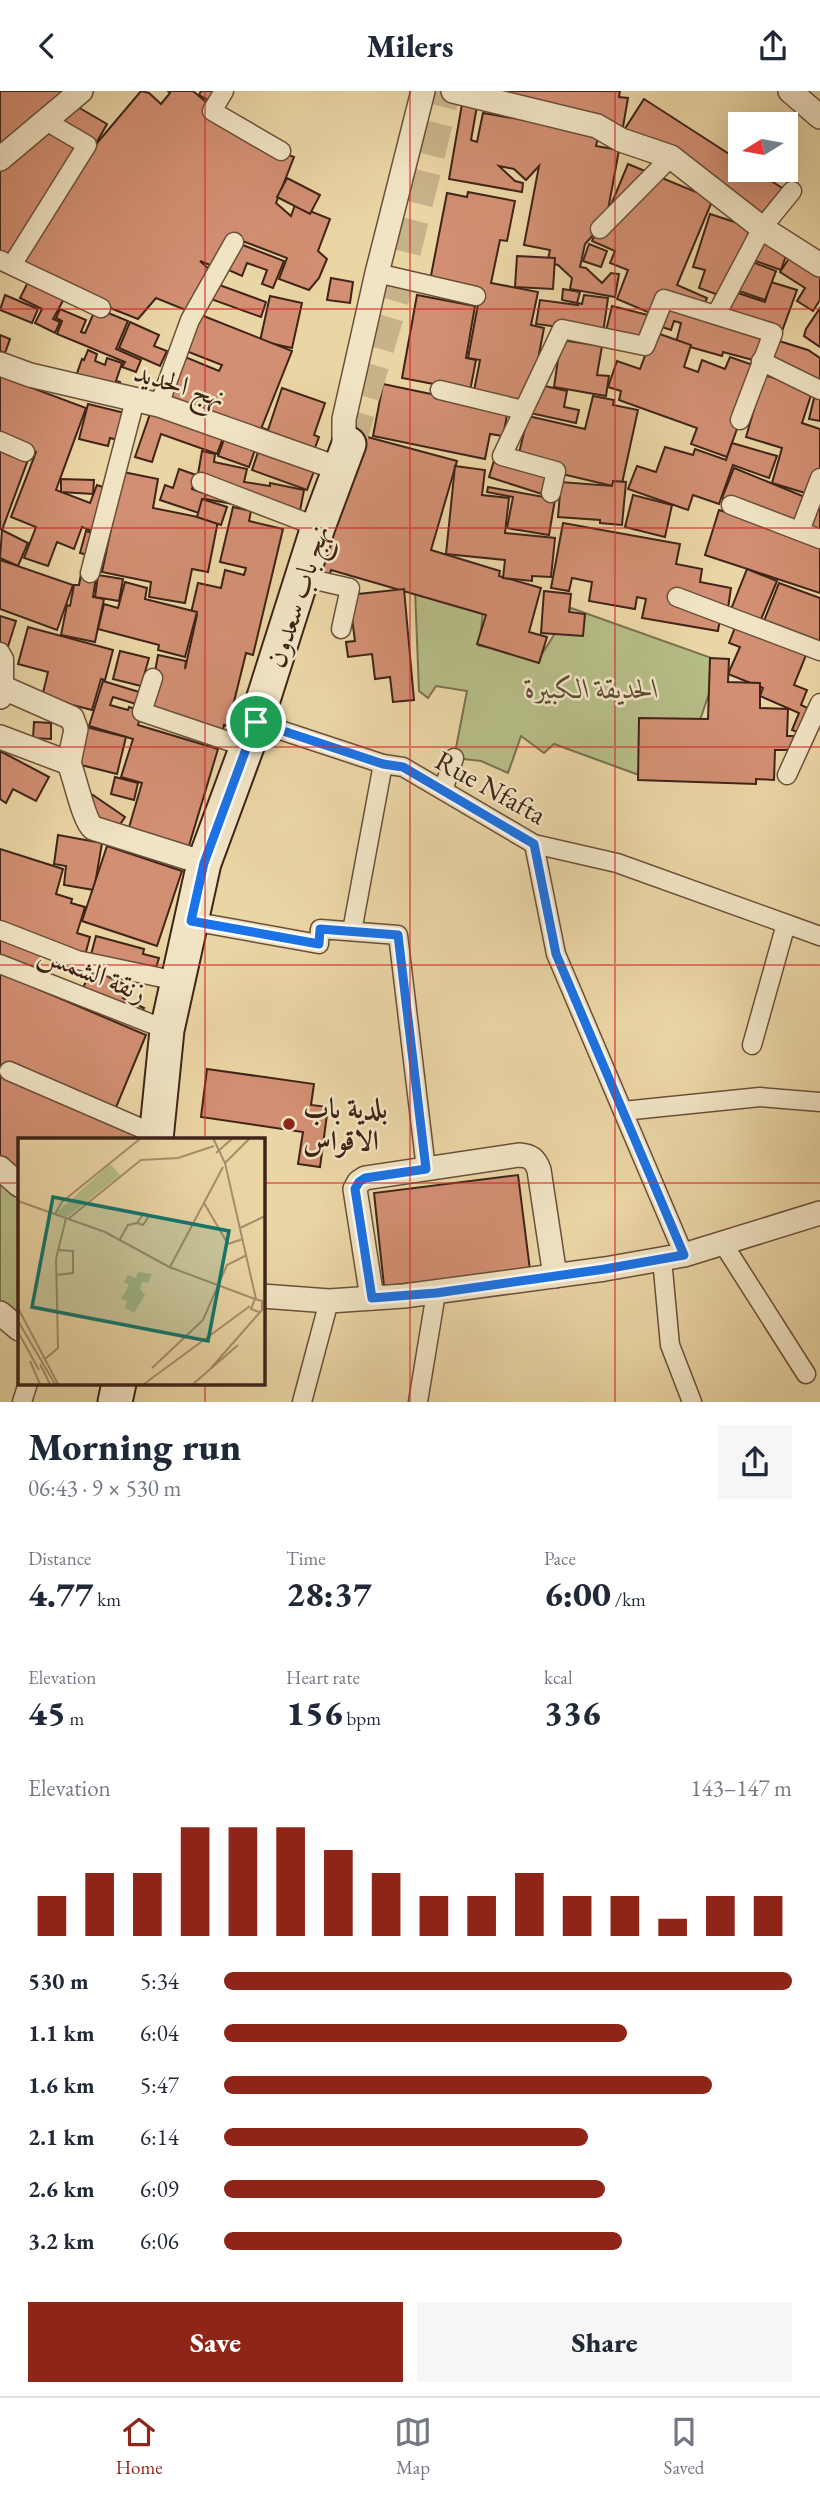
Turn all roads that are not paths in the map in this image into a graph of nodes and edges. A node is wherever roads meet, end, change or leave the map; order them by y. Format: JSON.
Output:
{"nodes":[{"id":1,"x":81,"y":91,"type":"edge"},
{"id":2,"x":224,"y":91,"type":"edge"},
{"id":3,"x":423,"y":91,"type":"edge"},
{"id":4,"x":453,"y":91,"type":"edge"},
{"id":5,"x":790,"y":91,"type":"edge"},
{"id":6,"x":820,"y":117,"type":"edge"},
{"id":7,"x":46,"y":121,"type":"junction"},
{"id":8,"x":281,"y":151,"type":"dead end"},
{"id":9,"x":671,"y":157,"type":"junction"},
{"id":10,"x":0,"y":159,"type":"edge"},
{"id":11,"x":792,"y":191,"type":"dead end"},
{"id":12,"x":762,"y":228,"type":"junction"},
{"id":13,"x":600,"y":229,"type":"dead end"},
{"id":14,"x":234,"y":242,"type":"dead end"},
{"id":15,"x":6,"y":263,"type":"edge"},
{"id":16,"x":820,"y":265,"type":"edge"},
{"id":17,"x":377,"y":273,"type":"junction"},
{"id":18,"x":477,"y":296,"type":"dead end"},
{"id":19,"x":101,"y":308,"type":"dead end"},
{"id":20,"x":716,"y":315,"type":"junction"},
{"id":21,"x":761,"y":361,"type":"junction"},
{"id":22,"x":0,"y":364,"type":"edge"},
{"id":23,"x":440,"y":390,"type":"dead end"},
{"id":24,"x":820,"y":390,"type":"edge"},
{"id":25,"x":135,"y":400,"type":"junction"},
{"id":26,"x":159,"y":405,"type":"junction"},
{"id":27,"x":523,"y":410,"type":"junction"},
{"id":28,"x":740,"y":421,"type":"dead end"},
{"id":29,"x":0,"y":441,"type":"edge"},
{"id":30,"x":25,"y":452,"type":"dead end"},
{"id":31,"x":344,"y":457,"type":"junction"},
{"id":32,"x":820,"y":478,"type":"edge"},
{"id":33,"x":201,"y":482,"type":"dead end"},
{"id":34,"x":551,"y":493,"type":"dead end"},
{"id":35,"x":731,"y":505,"type":"dead end"},
{"id":36,"x":318,"y":527,"type":"junction"},
{"id":37,"x":800,"y":531,"type":"junction"},
{"id":38,"x":820,"y":539,"type":"edge"},
{"id":39,"x":90,"y":573,"type":"dead end"},
{"id":40,"x":302,"y":577,"type":"junction"},
{"id":41,"x":677,"y":597,"type":"dead end"},
{"id":42,"x":341,"y":629,"type":"dead end"},
{"id":43,"x":820,"y":651,"type":"edge"},
{"id":44,"x":0,"y":652,"type":"edge"},
{"id":45,"x":153,"y":678,"type":"dead end"},
{"id":46,"x":2,"y":692,"type":"edge"},
{"id":47,"x":820,"y":703,"type":"edge"},
{"id":48,"x":251,"y":734,"type":"junction"},
{"id":49,"x":0,"y":737,"type":"edge"},
{"id":50,"x":454,"y":758,"type":"dead end"},
{"id":51,"x":69,"y":763,"type":"junction"},
{"id":52,"x":383,"y":764,"type":"junction"},
{"id":53,"x":786,"y":775,"type":"dead end"},
{"id":54,"x":443,"y":790,"type":"junction"},
{"id":55,"x":534,"y":844,"type":"junction"},
{"id":56,"x":204,"y":863,"type":"junction"},
{"id":57,"x":191,"y":921,"type":"junction"},
{"id":58,"x":786,"y":924,"type":"junction"},
{"id":59,"x":0,"y":930,"type":"edge"},
{"id":60,"x":352,"y":932,"type":"junction"},
{"id":61,"x":820,"y":936,"type":"edge"},
{"id":62,"x":0,"y":964,"type":"edge"},
{"id":63,"x":177,"y":981,"type":"junction"},
{"id":64,"x":167,"y":1030,"type":"junction"},
{"id":65,"x":752,"y":1045,"type":"dead end"},
{"id":66,"x":9,"y":1071,"type":"dead end"},
{"id":67,"x":820,"y":1102,"type":"edge"},
{"id":68,"x":622,"y":1111,"type":"junction"},
{"id":69,"x":156,"y":1137,"type":"edge"},
{"id":70,"x":0,"y":1168,"type":"edge"},
{"id":71,"x":426,"y":1169,"type":"junction"},
{"id":72,"x":18,"y":1184,"type":"edge"},
{"id":73,"x":820,"y":1213,"type":"edge"},
{"id":74,"x":722,"y":1242,"type":"junction"},
{"id":75,"x":673,"y":1257,"type":"junction"},
{"id":76,"x":555,"y":1276,"type":"junction"},
{"id":77,"x":436,"y":1293,"type":"junction"},
{"id":78,"x":264,"y":1296,"type":"edge"},
{"id":79,"x":372,"y":1298,"type":"junction"},
{"id":80,"x":329,"y":1301,"type":"junction"},
{"id":81,"x":0,"y":1313,"type":"edge"},
{"id":82,"x":18,"y":1328,"type":"edge"},
{"id":83,"x":806,"y":1374,"type":"dead end"},
{"id":84,"x":27,"y":1385,"type":"edge"},
{"id":85,"x":22,"y":1402,"type":"edge"},
{"id":86,"x":302,"y":1402,"type":"edge"},
{"id":87,"x":418,"y":1402,"type":"edge"},
{"id":88,"x":692,"y":1402,"type":"edge"}],
"edges":[{"from":1,"to":7,"type":"street"},
{"from":2,"to":8,"type":"street"},
{"from":3,"to":17,"type":"street","name":"نهج باب سعدون"},
{"from":4,"to":9,"type":"street"},
{"from":5,"to":6,"type":"street"},
{"from":7,"to":10,"type":"street"},
{"from":7,"to":15,"type":"street"},
{"from":9,"to":12,"type":"street"},
{"from":9,"to":13,"type":"street"},
{"from":11,"to":12,"type":"street"},
{"from":12,"to":16,"type":"street"},
{"from":12,"to":20,"type":"street"},
{"from":14,"to":26,"type":"street"},
{"from":15,"to":19,"type":"street"},
{"from":17,"to":18,"type":"street"},
{"from":17,"to":31,"type":"street","name":"نهج باب سعدون"},
{"from":20,"to":21,"type":"street"},
{"from":20,"to":27,"type":"street"},
{"from":21,"to":24,"type":"street"},
{"from":21,"to":28,"type":"street"},
{"from":22,"to":25,"type":"street","name":"نهج الحديد"},
{"from":23,"to":27,"type":"street"},
{"from":25,"to":26,"type":"street","name":"نهج الحديد"},
{"from":25,"to":39,"type":"street"},
{"from":26,"to":31,"type":"street","name":"نهج الحديد"},
{"from":27,"to":34,"type":"street"},
{"from":29,"to":30,"type":"street"},
{"from":31,"to":36,"type":"main road","name":"نهج باب سعدون"},
{"from":32,"to":37,"type":"street"},
{"from":33,"to":36,"type":"street"},
{"from":35,"to":37,"type":"street"},
{"from":36,"to":40,"type":"main road","name":"نهج باب سعدون"},
{"from":37,"to":38,"type":"street"},
{"from":40,"to":42,"type":"street"},
{"from":40,"to":48,"type":"main road","name":"نهج باب سعدون"},
{"from":41,"to":43,"type":"street"},
{"from":44,"to":46,"type":"street"},
{"from":45,"to":48,"type":"street","name":"Rue Nfafta"},
{"from":46,"to":51,"type":"street"},
{"from":47,"to":53,"type":"street"},
{"from":48,"to":52,"type":"street","name":"Rue Nfafta"},
{"from":48,"to":56,"type":"main road","name":"نهج باب سعدون"},
{"from":49,"to":51,"type":"street"},
{"from":50,"to":54,"type":"street"},
{"from":51,"to":56,"type":"street"},
{"from":52,"to":54,"type":"street","name":"Rue Nfafta"},
{"from":52,"to":60,"type":"street"},
{"from":54,"to":55,"type":"street","name":"Rue Nfafta"},
{"from":55,"to":58,"type":"street","name":"Rue Nfafta"},
{"from":55,"to":68,"type":"street"},
{"from":56,"to":57,"type":"main road","name":"نهج باب سعدون"},
{"from":57,"to":60,"type":"street"},
{"from":57,"to":63,"type":"main road","name":"نهج باب سعدون"},
{"from":58,"to":61,"type":"street","name":"Rue Nfafta"},
{"from":58,"to":65,"type":"street"},
{"from":59,"to":63,"type":"street"},
{"from":60,"to":71,"type":"street"},
{"from":62,"to":64,"type":"street","name":"زنقة الشمس"},
{"from":63,"to":64,"type":"main road","name":"نهج باب سعدون"},
{"from":64,"to":69,"type":"main road","name":"نهج باب سعدون"},
{"from":66,"to":69,"type":"street"},
{"from":67,"to":68,"type":"street"},
{"from":68,"to":75,"type":"street"},
{"from":70,"to":72,"type":"street"},
{"from":71,"to":76,"type":"street"},
{"from":71,"to":79,"type":"street"},
{"from":73,"to":74,"type":"street"},
{"from":74,"to":75,"type":"street"},
{"from":74,"to":83,"type":"street"},
{"from":75,"to":76,"type":"street"},
{"from":75,"to":88,"type":"street"},
{"from":76,"to":77,"type":"street"},
{"from":77,"to":79,"type":"street"},
{"from":77,"to":87,"type":"street"},
{"from":78,"to":80,"type":"street"},
{"from":79,"to":80,"type":"street"},
{"from":80,"to":86,"type":"street"},
{"from":81,"to":82,"type":"street"},
{"from":84,"to":85,"type":"street"}]}
